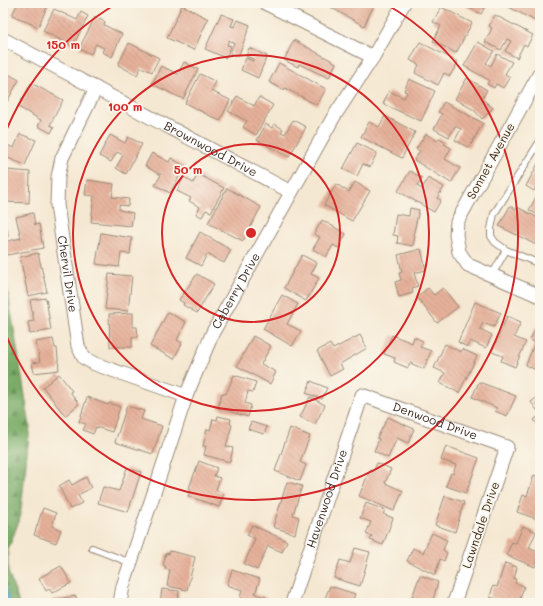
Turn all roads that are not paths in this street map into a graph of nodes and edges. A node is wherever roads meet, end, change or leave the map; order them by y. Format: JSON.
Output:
{"nodes":[{"id":1,"x":265,"y":3,"type":"edge"},
{"id":2,"x":404,"y":3,"type":"edge"},
{"id":3,"x":3,"y":39,"type":"edge"},
{"id":4,"x":373,"y":56,"type":"junction"},
{"id":5,"x":540,"y":73,"type":"edge"},
{"id":6,"x":96,"y":88,"type":"junction"},
{"id":7,"x":540,"y":141,"type":"edge"},
{"id":8,"x":291,"y":192,"type":"junction"},
{"id":9,"x":506,"y":250,"type":"junction"},
{"id":10,"x":540,"y":264,"type":"edge"},
{"id":11,"x":492,"y":275,"type":"junction"},
{"id":12,"x":540,"y":296,"type":"edge"},
{"id":13,"x":362,"y":395,"type":"joint"},
{"id":14,"x":186,"y":396,"type":"junction"},
{"id":15,"x":507,"y":447,"type":"joint"},
{"id":16,"x":92,"y":548,"type":"dead end"},
{"id":17,"x":131,"y":563,"type":"junction"},
{"id":18,"x":120,"y":603,"type":"edge"},
{"id":19,"x":292,"y":603,"type":"edge"},
{"id":20,"x":454,"y":603,"type":"edge"}],
"edges":[{"from":1,"to":4,"type":"street"},
{"from":2,"to":4,"type":"street","name":"Ceberry Drive"},
{"from":3,"to":6,"type":"street","name":"Brownwood Drive"},
{"from":4,"to":8,"type":"street","name":"Ceberry Drive"},
{"from":5,"to":11,"type":"street","name":"Sonnet Avenue"},
{"from":6,"to":8,"type":"street","name":"Brownwood Drive"},
{"from":6,"to":14,"type":"street","name":"Chervil Drive"},
{"from":7,"to":9,"type":"lane"},
{"from":8,"to":14,"type":"street","name":"Ceberry Drive"},
{"from":9,"to":10,"type":"lane"},
{"from":9,"to":11,"type":"lane"},
{"from":11,"to":12,"type":"street"},
{"from":13,"to":15,"type":"street","name":"Denwood Drive"},
{"from":13,"to":19,"type":"street","name":"Havenwood Drive"},
{"from":14,"to":17,"type":"street","name":"Ceberry Drive"},
{"from":15,"to":20,"type":"street","name":"Lawndale Drive"},
{"from":16,"to":17,"type":"lane"},
{"from":17,"to":18,"type":"street","name":"Ceberry Drive"}]}
